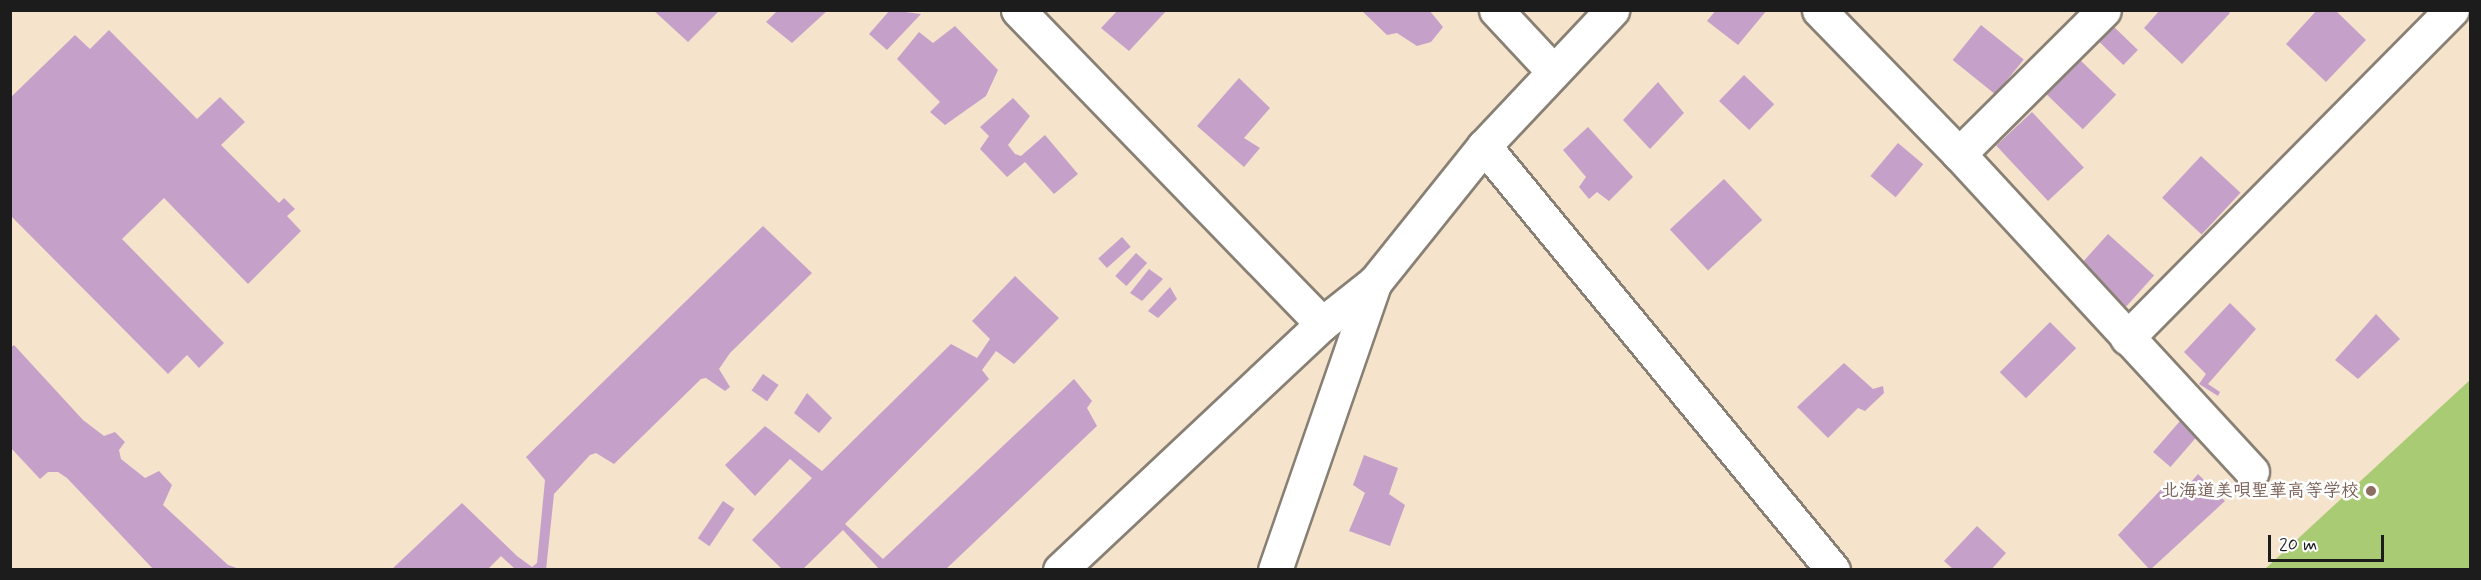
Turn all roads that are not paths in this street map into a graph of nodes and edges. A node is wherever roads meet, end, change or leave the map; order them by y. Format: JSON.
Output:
{"nodes":[{"id":1,"x":1018,"y":10,"type":"edge"},
{"id":2,"x":1496,"y":10,"type":"edge"},
{"id":3,"x":1612,"y":10,"type":"edge"},
{"id":4,"x":1819,"y":10,"type":"edge"},
{"id":5,"x":2104,"y":10,"type":"edge"},
{"id":6,"x":2452,"y":10,"type":"edge"},
{"id":7,"x":1552,"y":70,"type":"junction"},
{"id":8,"x":1484,"y":146,"type":"junction"},
{"id":9,"x":1959,"y":154,"type":"junction"},
{"id":10,"x":1375,"y":282,"type":"junction"},
{"id":11,"x":1322,"y":324,"type":"junction"},
{"id":12,"x":2127,"y":338,"type":"junction"},
{"id":13,"x":2253,"y":471,"type":"dead end"},
{"id":14,"x":1060,"y":570,"type":"edge"},
{"id":15,"x":1275,"y":570,"type":"edge"},
{"id":16,"x":1833,"y":570,"type":"edge"}],
"edges":[{"from":1,"to":11,"type":"street"},
{"from":2,"to":7,"type":"street"},
{"from":3,"to":7,"type":"street"},
{"from":4,"to":9,"type":"street"},
{"from":5,"to":9,"type":"street"},
{"from":6,"to":12,"type":"street"},
{"from":7,"to":8,"type":"street"},
{"from":8,"to":10,"type":"street"},
{"from":8,"to":16,"type":"street"},
{"from":9,"to":12,"type":"street"},
{"from":10,"to":11,"type":"street"},
{"from":10,"to":15,"type":"street"},
{"from":11,"to":14,"type":"street"},
{"from":12,"to":13,"type":"street"}]}
